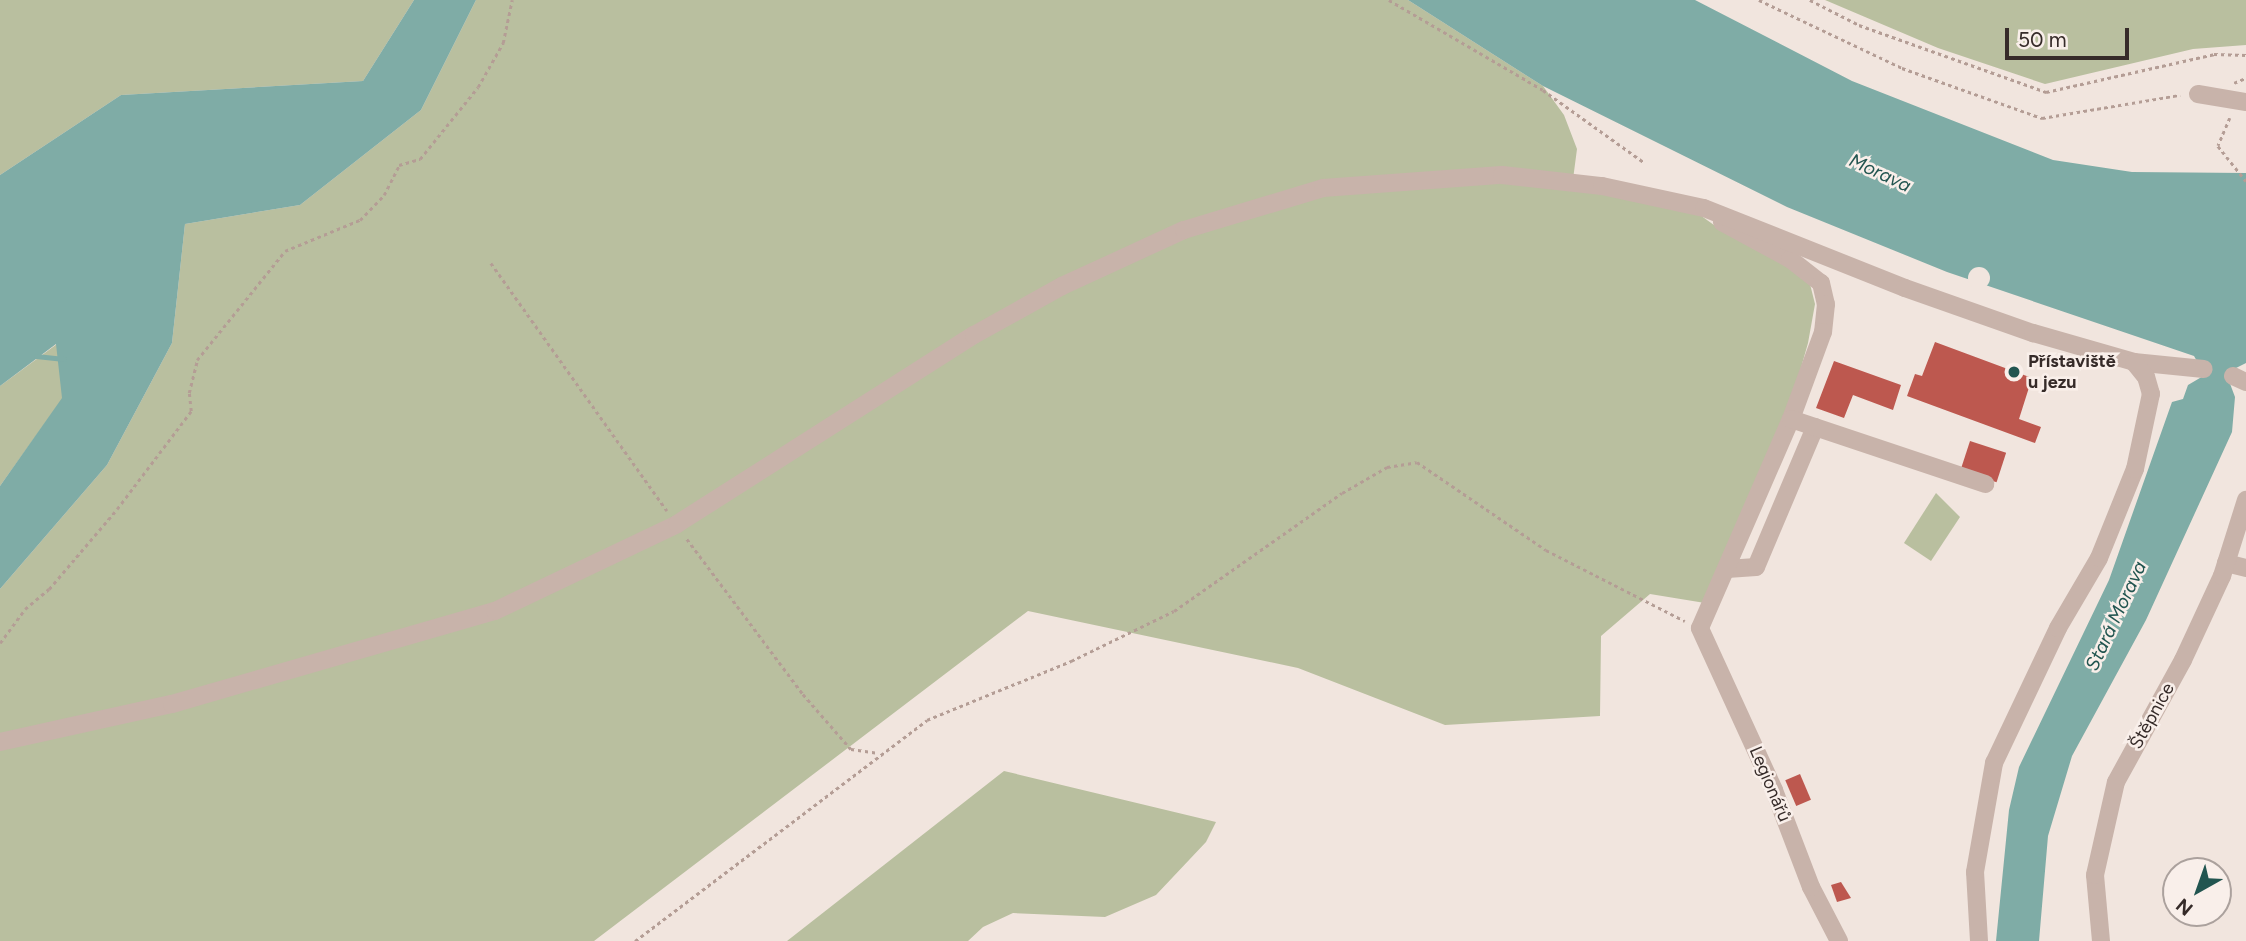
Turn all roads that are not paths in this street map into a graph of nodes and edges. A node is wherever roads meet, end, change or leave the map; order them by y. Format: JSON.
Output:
{"nodes":[{"id":1,"x":2198,"y":94,"type":"road end"},
{"id":2,"x":2244,"y":102,"type":"edge"},
{"id":3,"x":1704,"y":208,"type":"junction"},
{"id":4,"x":2134,"y":362,"type":"junction"},
{"id":5,"x":2182,"y":367,"type":"junction"},
{"id":6,"x":2204,"y":369,"type":"dead end"},
{"id":7,"x":2151,"y":394,"type":"junction"},
{"id":8,"x":1791,"y":419,"type":"junction"},
{"id":9,"x":1815,"y":427,"type":"junction"},
{"id":10,"x":1985,"y":484,"type":"dead end"},
{"id":11,"x":2246,"y":500,"type":"edge"},
{"id":12,"x":2226,"y":563,"type":"junction"},
{"id":13,"x":2246,"y":568,"type":"edge"},
{"id":14,"x":1727,"y":569,"type":"junction"},
{"id":15,"x":0,"y":742,"type":"edge"},
{"id":16,"x":1839,"y":941,"type":"edge"},
{"id":17,"x":1979,"y":941,"type":"edge"},
{"id":18,"x":2101,"y":941,"type":"edge"}],
"edges":[{"from":1,"to":2,"type":"street"},
{"from":3,"to":4,"type":"street"},
{"from":3,"to":8,"type":"street"},
{"from":3,"to":15,"type":"street"},
{"from":4,"to":5,"type":"street"},
{"from":4,"to":7,"type":"street"},
{"from":5,"to":6,"type":"street"},
{"from":5,"to":7,"type":"street"},
{"from":7,"to":17,"type":"street"},
{"from":8,"to":9,"type":"street"},
{"from":8,"to":14,"type":"street"},
{"from":9,"to":10,"type":"street"},
{"from":9,"to":14,"type":"street"},
{"from":11,"to":12,"type":"street","name":"Štěpnice"},
{"from":12,"to":13,"type":"street"},
{"from":12,"to":18,"type":"street","name":"Štěpnice"},
{"from":14,"to":16,"type":"street","name":"Legionářů"}]}
